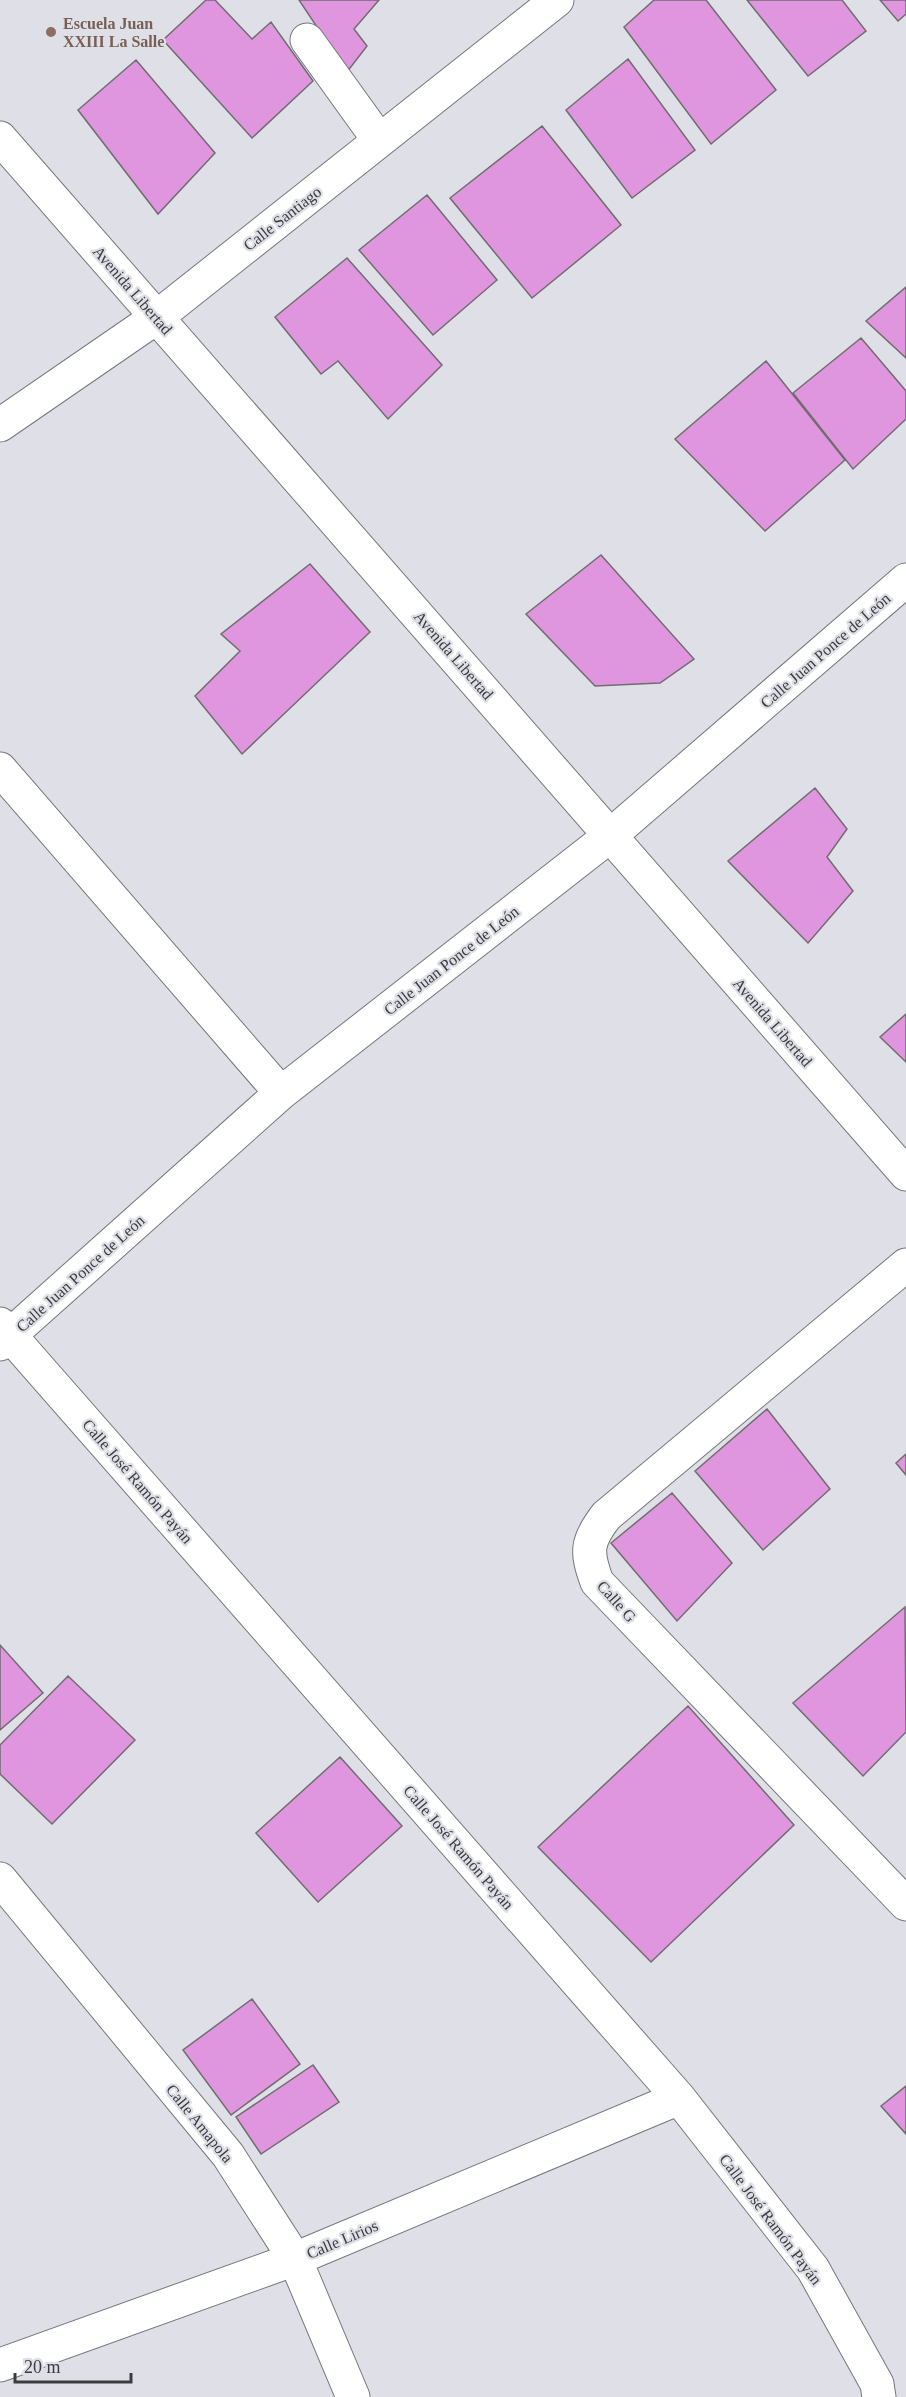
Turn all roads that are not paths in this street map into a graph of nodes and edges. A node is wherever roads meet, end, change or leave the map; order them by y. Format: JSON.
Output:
{"nodes":[{"id":1,"x":557,"y":0,"type":"edge"},
{"id":2,"x":307,"y":40,"type":"dead end"},
{"id":3,"x":0,"y":138,"type":"edge"},
{"id":4,"x":380,"y":140,"type":"junction"},
{"id":5,"x":157,"y":317,"type":"junction"},
{"id":6,"x":0,"y":425,"type":"edge"},
{"id":7,"x":906,"y":580,"type":"edge"},
{"id":8,"x":0,"y":769,"type":"edge"},
{"id":9,"x":611,"y":835,"type":"junction"},
{"id":10,"x":281,"y":1093,"type":"junction"},
{"id":11,"x":906,"y":1174,"type":"edge"},
{"id":12,"x":906,"y":1265,"type":"edge"},
{"id":13,"x":3,"y":1334,"type":"edge"},
{"id":14,"x":0,"y":1879,"type":"edge"},
{"id":15,"x":906,"y":1904,"type":"edge"},
{"id":16,"x":679,"y":2098,"type":"junction"},
{"id":17,"x":295,"y":2259,"type":"junction"},
{"id":18,"x":0,"y":2365,"type":"edge"},
{"id":19,"x":353,"y":2397,"type":"edge"},
{"id":20,"x":879,"y":2397,"type":"edge"}],
"edges":[{"from":1,"to":4,"type":"street","name":"Calle Santiago"},
{"from":2,"to":4,"type":"street"},
{"from":3,"to":5,"type":"street","name":"Avenida Libertad"},
{"from":4,"to":5,"type":"street","name":"Calle Santiago"},
{"from":5,"to":6,"type":"street","name":"Calle Santiago"},
{"from":5,"to":9,"type":"street","name":"Avenida Libertad"},
{"from":7,"to":9,"type":"street","name":"Calle Juan Ponce de León"},
{"from":8,"to":10,"type":"street"},
{"from":9,"to":10,"type":"street","name":"Calle Juan Ponce de León"},
{"from":9,"to":11,"type":"street","name":"Avenida Libertad"},
{"from":10,"to":13,"type":"street","name":"Calle Juan Ponce de León"},
{"from":12,"to":15,"type":"street","name":"Calle G"},
{"from":13,"to":16,"type":"street","name":"Calle José Ramón Payán"},
{"from":14,"to":17,"type":"street","name":"Calle Amapola"},
{"from":16,"to":17,"type":"street","name":"Calle Lirios"},
{"from":16,"to":20,"type":"street","name":"Calle José Ramón Payán"},
{"from":17,"to":18,"type":"street","name":"Calle Lirios"},
{"from":17,"to":19,"type":"street","name":"Calle Amapola"}]}
